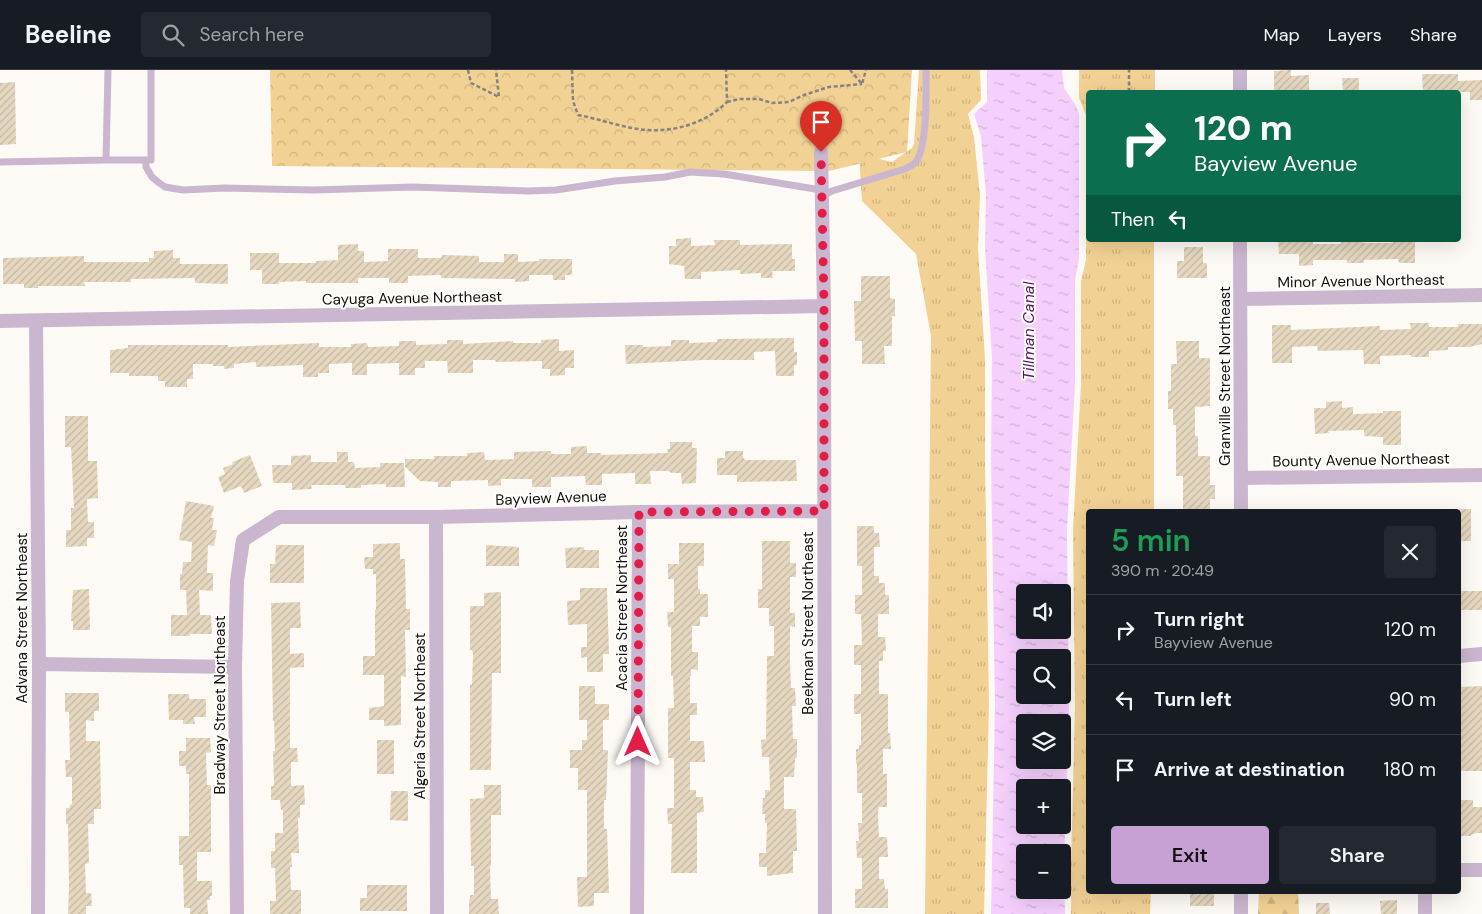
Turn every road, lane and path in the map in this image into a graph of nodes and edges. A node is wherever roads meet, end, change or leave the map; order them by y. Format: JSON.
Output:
{"nodes":[{"id":1,"x":108,"y":70,"type":"edge"},
{"id":2,"x":151,"y":70,"type":"edge"},
{"id":3,"x":468,"y":70,"type":"edge"},
{"id":4,"x":496,"y":70,"type":"edge"},
{"id":5,"x":572,"y":70,"type":"edge"},
{"id":6,"x":726,"y":70,"type":"edge"},
{"id":7,"x":850,"y":70,"type":"edge"},
{"id":8,"x":866,"y":70,"type":"edge"},
{"id":9,"x":926,"y":70,"type":"edge"},
{"id":10,"x":1129,"y":70,"type":"edge"},
{"id":11,"x":1240,"y":70,"type":"edge"},
{"id":12,"x":862,"y":84,"type":"junction"},
{"id":13,"x":1129,"y":90,"type":"edge"},
{"id":14,"x":1240,"y":90,"type":"edge"},
{"id":15,"x":727,"y":102,"type":"junction"},
{"id":16,"x":821,"y":152,"type":"dead end"},
{"id":17,"x":106,"y":160,"type":"junction"},
{"id":18,"x":146,"y":160,"type":"junction"},
{"id":19,"x":0,"y":162,"type":"edge"},
{"id":20,"x":821,"y":193,"type":"junction"},
{"id":21,"x":1240,"y":242,"type":"edge"},
{"id":22,"x":1482,"y":295,"type":"edge"},
{"id":23,"x":1240,"y":299,"type":"junction"},
{"id":24,"x":824,"y":306,"type":"junction"},
{"id":25,"x":0,"y":322,"type":"edge"},
{"id":26,"x":36,"y":322,"type":"junction"},
{"id":27,"x":1482,"y":475,"type":"edge"},
{"id":28,"x":1241,"y":478,"type":"junction"},
{"id":29,"x":1241,"y":509,"type":"edge"},
{"id":30,"x":824,"y":511,"type":"junction"},
{"id":31,"x":639,"y":512,"type":"junction"},
{"id":32,"x":279,"y":517,"type":"joint"},
{"id":33,"x":436,"y":518,"type":"junction"},
{"id":34,"x":1482,"y":654,"type":"edge"},
{"id":35,"x":1461,"y":656,"type":"edge"},
{"id":36,"x":39,"y":664,"type":"junction"},
{"id":37,"x":235,"y":667,"type":"junction"},
{"id":38,"x":1461,"y":870,"type":"edge"},
{"id":39,"x":1482,"y":870,"type":"edge"},
{"id":40,"x":1241,"y":894,"type":"edge"},
{"id":41,"x":1425,"y":894,"type":"edge"},
{"id":42,"x":38,"y":914,"type":"edge"},
{"id":43,"x":237,"y":914,"type":"edge"},
{"id":44,"x":437,"y":914,"type":"edge"},
{"id":45,"x":637,"y":914,"type":"edge"},
{"id":46,"x":825,"y":914,"type":"edge"},
{"id":47,"x":1241,"y":914,"type":"edge"},
{"id":48,"x":1425,"y":914,"type":"edge"}],
"edges":[{"from":1,"to":17,"type":"lane"},
{"from":2,"to":18,"type":"lane"},
{"from":3,"to":4,"type":"path"},
{"from":5,"to":15,"type":"path"},
{"from":6,"to":15,"type":"path"},
{"from":7,"to":12,"type":"path"},
{"from":8,"to":12,"type":"path"},
{"from":9,"to":20,"type":"lane"},
{"from":10,"to":13,"type":"path"},
{"from":11,"to":14,"type":"street"},
{"from":12,"to":15,"type":"path"},
{"from":16,"to":20,"type":"street","name":"Beekman Street Northeast"},
{"from":17,"to":18,"type":"lane"},
{"from":17,"to":19,"type":"lane"},
{"from":18,"to":20,"type":"lane"},
{"from":20,"to":24,"type":"street","name":"Beekman Street Northeast"},
{"from":21,"to":23,"type":"street","name":"Granville Street Northeast"},
{"from":22,"to":23,"type":"street","name":"Minor Avenue Northeast"},
{"from":23,"to":28,"type":"street","name":"Granville Street Northeast"},
{"from":24,"to":26,"type":"street","name":"Cayuga Avenue Northeast"},
{"from":24,"to":30,"type":"street","name":"Beekman Street Northeast"},
{"from":25,"to":26,"type":"street","name":"Cayuga Avenue Northeast"},
{"from":26,"to":36,"type":"street","name":"Advana Street Northeast"},
{"from":27,"to":28,"type":"street","name":"Bounty Avenue Northeast"},
{"from":28,"to":29,"type":"street","name":"Granville Street Northeast"},
{"from":30,"to":31,"type":"street","name":"Bayview Avenue"},
{"from":30,"to":46,"type":"street","name":"Beekman Street Northeast"},
{"from":31,"to":33,"type":"street","name":"Bayview Avenue"},
{"from":31,"to":45,"type":"street","name":"Acacia Street Northeast"},
{"from":32,"to":33,"type":"street","name":"Bayview Avenue"},
{"from":32,"to":37,"type":"street","name":"Bradway Street Northeast"},
{"from":33,"to":44,"type":"street","name":"Algeria Street Northeast"},
{"from":34,"to":35,"type":"street"},
{"from":36,"to":37,"type":"street"},
{"from":36,"to":42,"type":"street","name":"Advana Street Northeast"},
{"from":37,"to":43,"type":"street","name":"Bradway Street Northeast"},
{"from":38,"to":39,"type":"street"},
{"from":40,"to":47,"type":"street"},
{"from":41,"to":48,"type":"street"}]}
